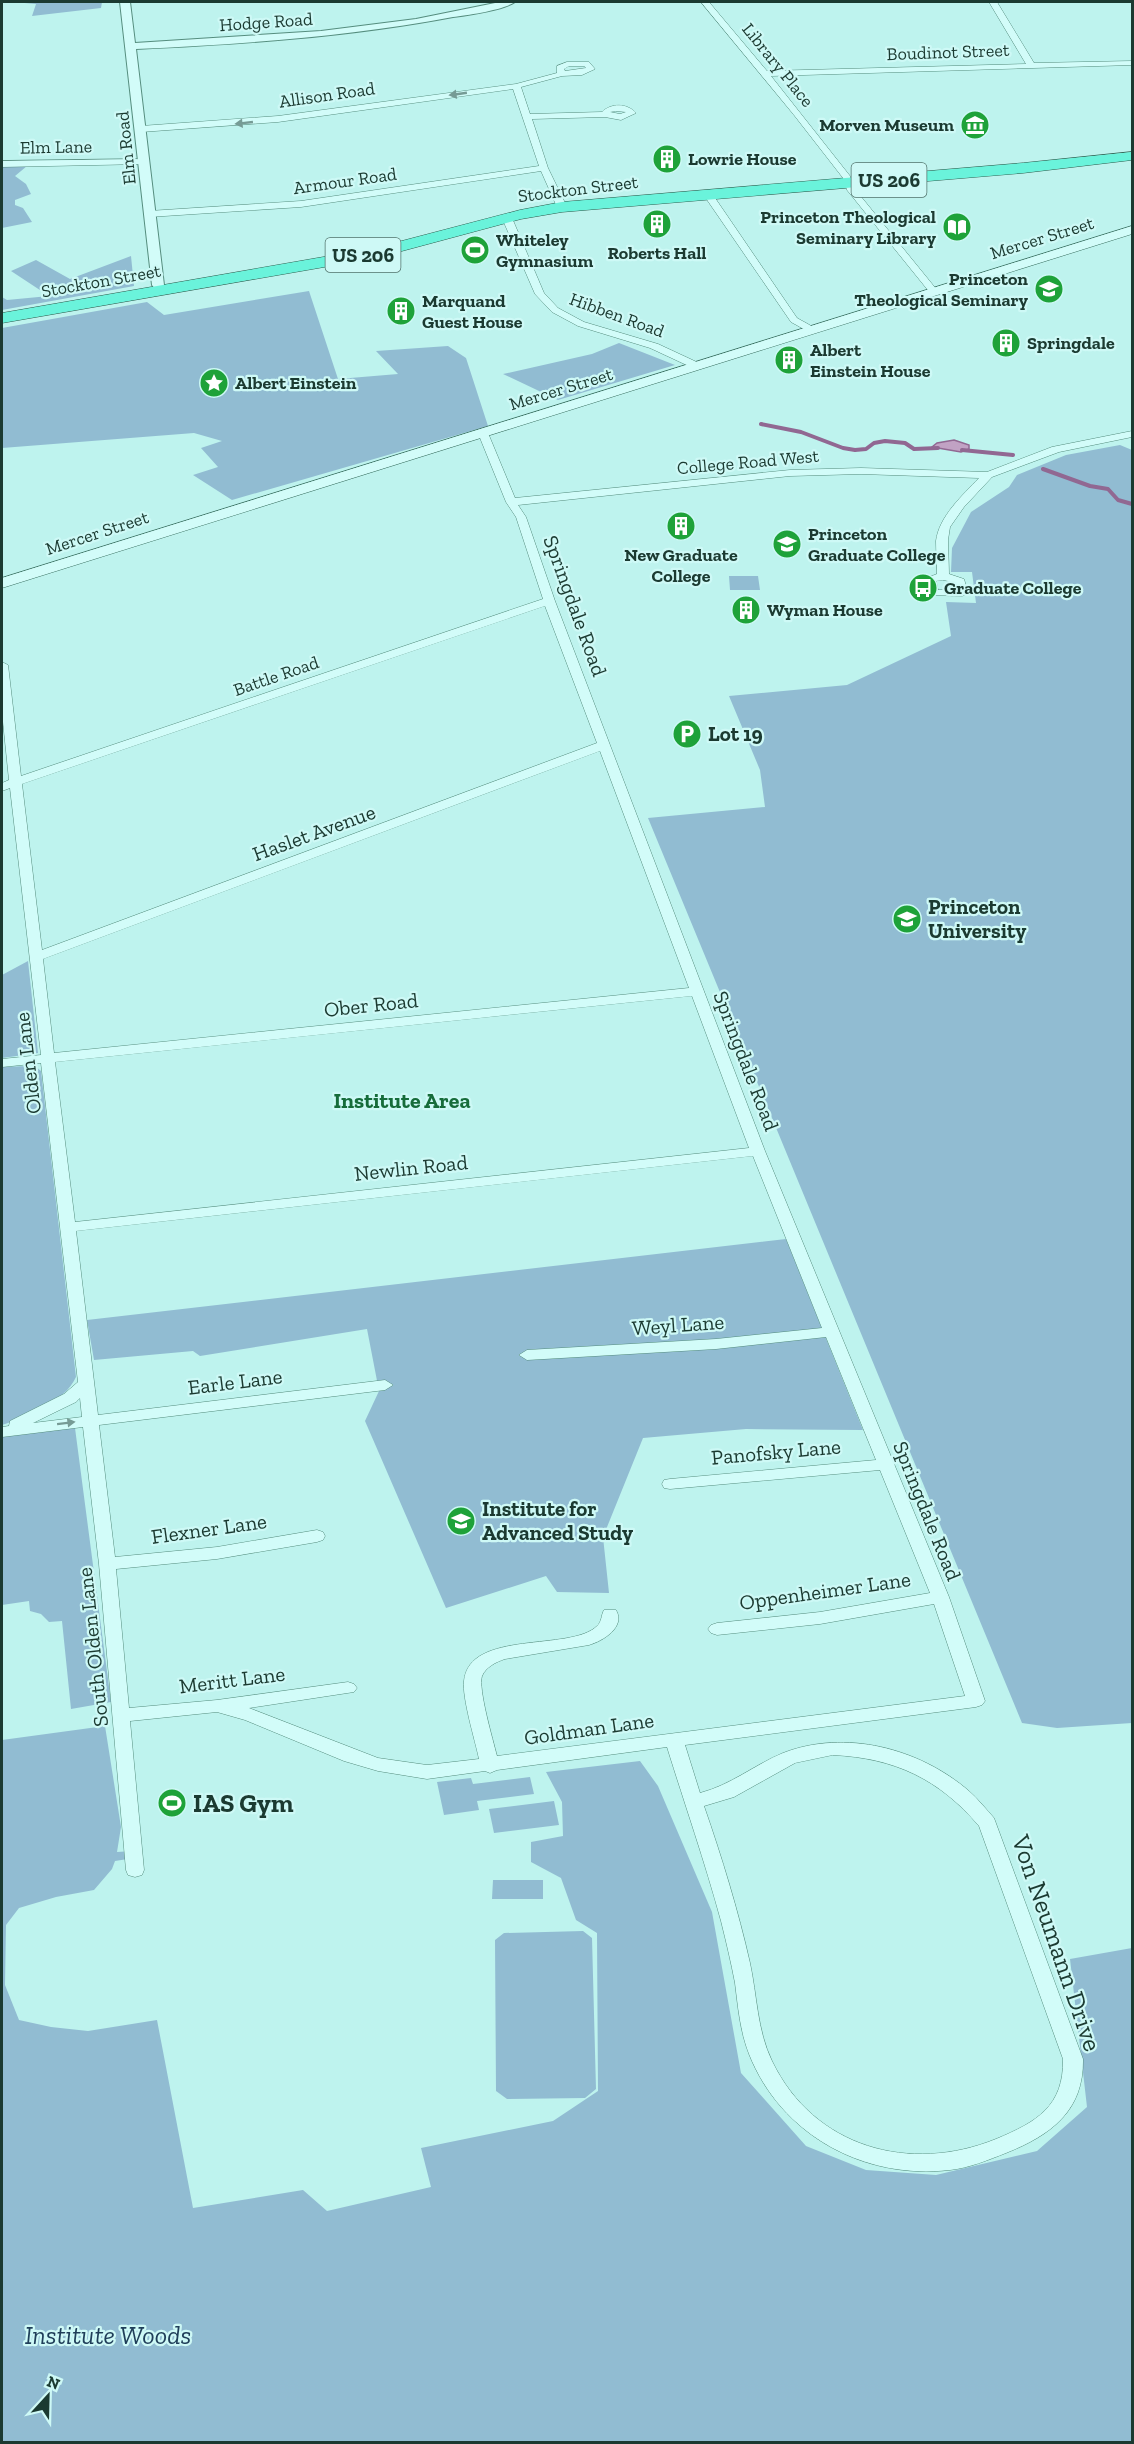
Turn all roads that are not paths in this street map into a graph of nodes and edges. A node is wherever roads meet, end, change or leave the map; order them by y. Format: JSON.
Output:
{"nodes":[{"id":1,"x":124,"y":2,"type":"edge"},
{"id":2,"x":510,"y":2,"type":"edge"},
{"id":3,"x":705,"y":2,"type":"edge"},
{"id":4,"x":993,"y":2,"type":"edge"},
{"id":5,"x":130,"y":46,"type":"junction"},
{"id":6,"x":1132,"y":63,"type":"edge"},
{"id":7,"x":1031,"y":66,"type":"junction"},
{"id":8,"x":562,"y":74,"type":"dead end"},
{"id":9,"x":765,"y":74,"type":"junction"},
{"id":10,"x":516,"y":86,"type":"junction"},
{"id":11,"x":604,"y":114,"type":"dead end"},
{"id":12,"x":527,"y":117,"type":"junction"},
{"id":13,"x":141,"y":129,"type":"junction"},
{"id":14,"x":1132,"y":156,"type":"edge"},
{"id":15,"x":144,"y":161,"type":"junction"},
{"id":16,"x":3,"y":164,"type":"edge"},
{"id":17,"x":544,"y":168,"type":"junction"},
{"id":18,"x":849,"y":183,"type":"junction"},
{"id":19,"x":708,"y":194,"type":"junction"},
{"id":20,"x":562,"y":207,"type":"junction"},
{"id":21,"x":149,"y":214,"type":"junction"},
{"id":22,"x":507,"y":218,"type":"junction"},
{"id":23,"x":1132,"y":230,"type":"edge"},
{"id":24,"x":162,"y":291,"type":"junction"},
{"id":25,"x":934,"y":292,"type":"junction"},
{"id":26,"x":2,"y":318,"type":"edge"},
{"id":27,"x":812,"y":330,"type":"junction"},
{"id":28,"x":698,"y":366,"type":"junction"},
{"id":29,"x":483,"y":433,"type":"junction"},
{"id":30,"x":1132,"y":434,"type":"edge"},
{"id":31,"x":988,"y":475,"type":"junction"},
{"id":32,"x":511,"y":502,"type":"junction"},
{"id":33,"x":943,"y":577,"type":"dead end"},
{"id":34,"x":2,"y":583,"type":"edge"},
{"id":35,"x":549,"y":600,"type":"junction"},
{"id":36,"x":2,"y":665,"type":"edge"},
{"id":37,"x":604,"y":745,"type":"junction"},
{"id":38,"x":8,"y":786,"type":"edge"},
{"id":39,"x":37,"y":957,"type":"junction"},
{"id":40,"x":698,"y":992,"type":"junction"},
{"id":41,"x":48,"y":1059,"type":"junction"},
{"id":42,"x":2,"y":1063,"type":"edge"},
{"id":43,"x":758,"y":1151,"type":"junction"},
{"id":44,"x":69,"y":1227,"type":"junction"},
{"id":45,"x":831,"y":1332,"type":"junction"},
{"id":46,"x":527,"y":1355,"type":"dead end"},
{"id":47,"x":85,"y":1384,"type":"junction"},
{"id":48,"x":385,"y":1385,"type":"dead end"},
{"id":49,"x":89,"y":1420,"type":"junction"},
{"id":50,"x":2,"y":1431,"type":"edge"},
{"id":51,"x":886,"y":1464,"type":"junction"},
{"id":52,"x":669,"y":1484,"type":"dead end"},
{"id":53,"x":317,"y":1536,"type":"dead end"},
{"id":54,"x":108,"y":1564,"type":"junction"},
{"id":55,"x":940,"y":1597,"type":"junction"},
{"id":56,"x":610,"y":1614,"type":"dead end"},
{"id":57,"x":717,"y":1629,"type":"dead end"},
{"id":58,"x":348,"y":1688,"type":"dead end"},
{"id":59,"x":976,"y":1701,"type":"joint"},
{"id":60,"x":217,"y":1706,"type":"junction"},
{"id":61,"x":122,"y":1715,"type":"junction"},
{"id":62,"x":674,"y":1740,"type":"junction"},
{"id":63,"x":490,"y":1766,"type":"junction"},
{"id":64,"x":693,"y":1802,"type":"junction"},
{"id":65,"x":135,"y":1870,"type":"dead end"}],
"edges":[{"from":1,"to":5,"type":"street","name":"Elm Road"},
{"from":2,"to":5,"type":"street","name":"Hodge Road"},
{"from":3,"to":9,"type":"street","name":"Library Place"},
{"from":4,"to":7,"type":"street"},
{"from":5,"to":13,"type":"street","name":"Elm Road"},
{"from":6,"to":7,"type":"street","name":"Boudinot Street"},
{"from":7,"to":9,"type":"street","name":"Boudinot Street"},
{"from":8,"to":10,"type":"street","name":"Allison Road"},
{"from":9,"to":18,"type":"street","name":"Library Place"},
{"from":10,"to":12,"type":"street"},
{"from":10,"to":13,"type":"street","name":"Allison Road","one_way":true},
{"from":11,"to":12,"type":"street"},
{"from":12,"to":17,"type":"street"},
{"from":13,"to":15,"type":"street","name":"Elm Road"},
{"from":14,"to":18,"type":"highway","name":"Stockton Street","number":"US 206"},
{"from":15,"to":16,"type":"street","name":"Elm Lane"},
{"from":15,"to":21,"type":"street","name":"Elm Road"},
{"from":17,"to":20,"type":"street"},
{"from":17,"to":21,"type":"street","name":"Armour Road"},
{"from":18,"to":19,"type":"highway","name":"Stockton Street","number":"US 206"},
{"from":18,"to":25,"type":"street","name":"Library Place"},
{"from":19,"to":20,"type":"highway","name":"Stockton Street","number":"US 206"},
{"from":19,"to":27,"type":"street"},
{"from":20,"to":22,"type":"highway","name":"Stockton Street","number":"US 206"},
{"from":21,"to":24,"type":"street","name":"Elm Road"},
{"from":22,"to":24,"type":"highway","name":"Stockton Street","number":"US 206"},
{"from":22,"to":28,"type":"street","name":"Hibben Road"},
{"from":23,"to":25,"type":"main road","name":"Mercer Street"},
{"from":24,"to":26,"type":"highway","name":"Stockton Street","number":"US 206"},
{"from":25,"to":27,"type":"main road","name":"Mercer Street"},
{"from":27,"to":28,"type":"main road","name":"Mercer Street"},
{"from":28,"to":29,"type":"main road","name":"Mercer Street"},
{"from":29,"to":32,"type":"street","name":"Springdale Road"},
{"from":29,"to":34,"type":"main road","name":"Mercer Street"},
{"from":30,"to":31,"type":"street"},
{"from":31,"to":32,"type":"street","name":"College Road West"},
{"from":31,"to":33,"type":"street"},
{"from":32,"to":35,"type":"street","name":"Springdale Road"},
{"from":35,"to":37,"type":"street","name":"Springdale Road"},
{"from":35,"to":38,"type":"street","name":"Battle Road"},
{"from":36,"to":38,"type":"street","name":"Olden Lane"},
{"from":37,"to":39,"type":"street","name":"Haslet Avenue"},
{"from":37,"to":40,"type":"street","name":"Springdale Road"},
{"from":38,"to":39,"type":"street","name":"Olden Lane"},
{"from":39,"to":41,"type":"street","name":"Olden Lane"},
{"from":40,"to":41,"type":"street","name":"Ober Road"},
{"from":40,"to":43,"type":"street","name":"Springdale Road"},
{"from":41,"to":42,"type":"street","name":"Ober Road"},
{"from":41,"to":44,"type":"street","name":"Olden Lane"},
{"from":43,"to":44,"type":"street","name":"Newlin Road"},
{"from":43,"to":45,"type":"street","name":"Springdale Road"},
{"from":44,"to":47,"type":"street","name":"Olden Lane"},
{"from":45,"to":46,"type":"street","name":"Weyl Lane"},
{"from":45,"to":51,"type":"street","name":"Springdale Road"},
{"from":47,"to":49,"type":"street","name":"Olden Lane"},
{"from":47,"to":50,"type":"street"},
{"from":48,"to":49,"type":"street","name":"Earle Lane"},
{"from":50,"to":49,"type":"street","name":"Earle Lane","one_way":true},
{"from":49,"to":54,"type":"street","name":"South Olden Lane"},
{"from":51,"to":52,"type":"street","name":"Panofsky Lane"},
{"from":51,"to":55,"type":"street","name":"Springdale Road"},
{"from":53,"to":54,"type":"street","name":"Flexner Lane"},
{"from":54,"to":61,"type":"street","name":"South Olden Lane"},
{"from":55,"to":57,"type":"street","name":"Oppenheimer Lane"},
{"from":55,"to":59,"type":"street","name":"Springdale Road"},
{"from":56,"to":63,"type":"street"},
{"from":58,"to":60,"type":"street","name":"Meritt Lane"},
{"from":59,"to":62,"type":"street","name":"Goldman Lane"},
{"from":60,"to":61,"type":"street","name":"Meritt Lane"},
{"from":60,"to":63,"type":"street","name":"Goldman Lane"},
{"from":61,"to":65,"type":"street","name":"South Olden Lane"},
{"from":62,"to":63,"type":"street","name":"Goldman Lane"},
{"from":62,"to":64,"type":"street","name":"Von Neumann Drive"},
{"from":64,"to":64,"type":"street","name":"Von Neumann Drive"}]}
